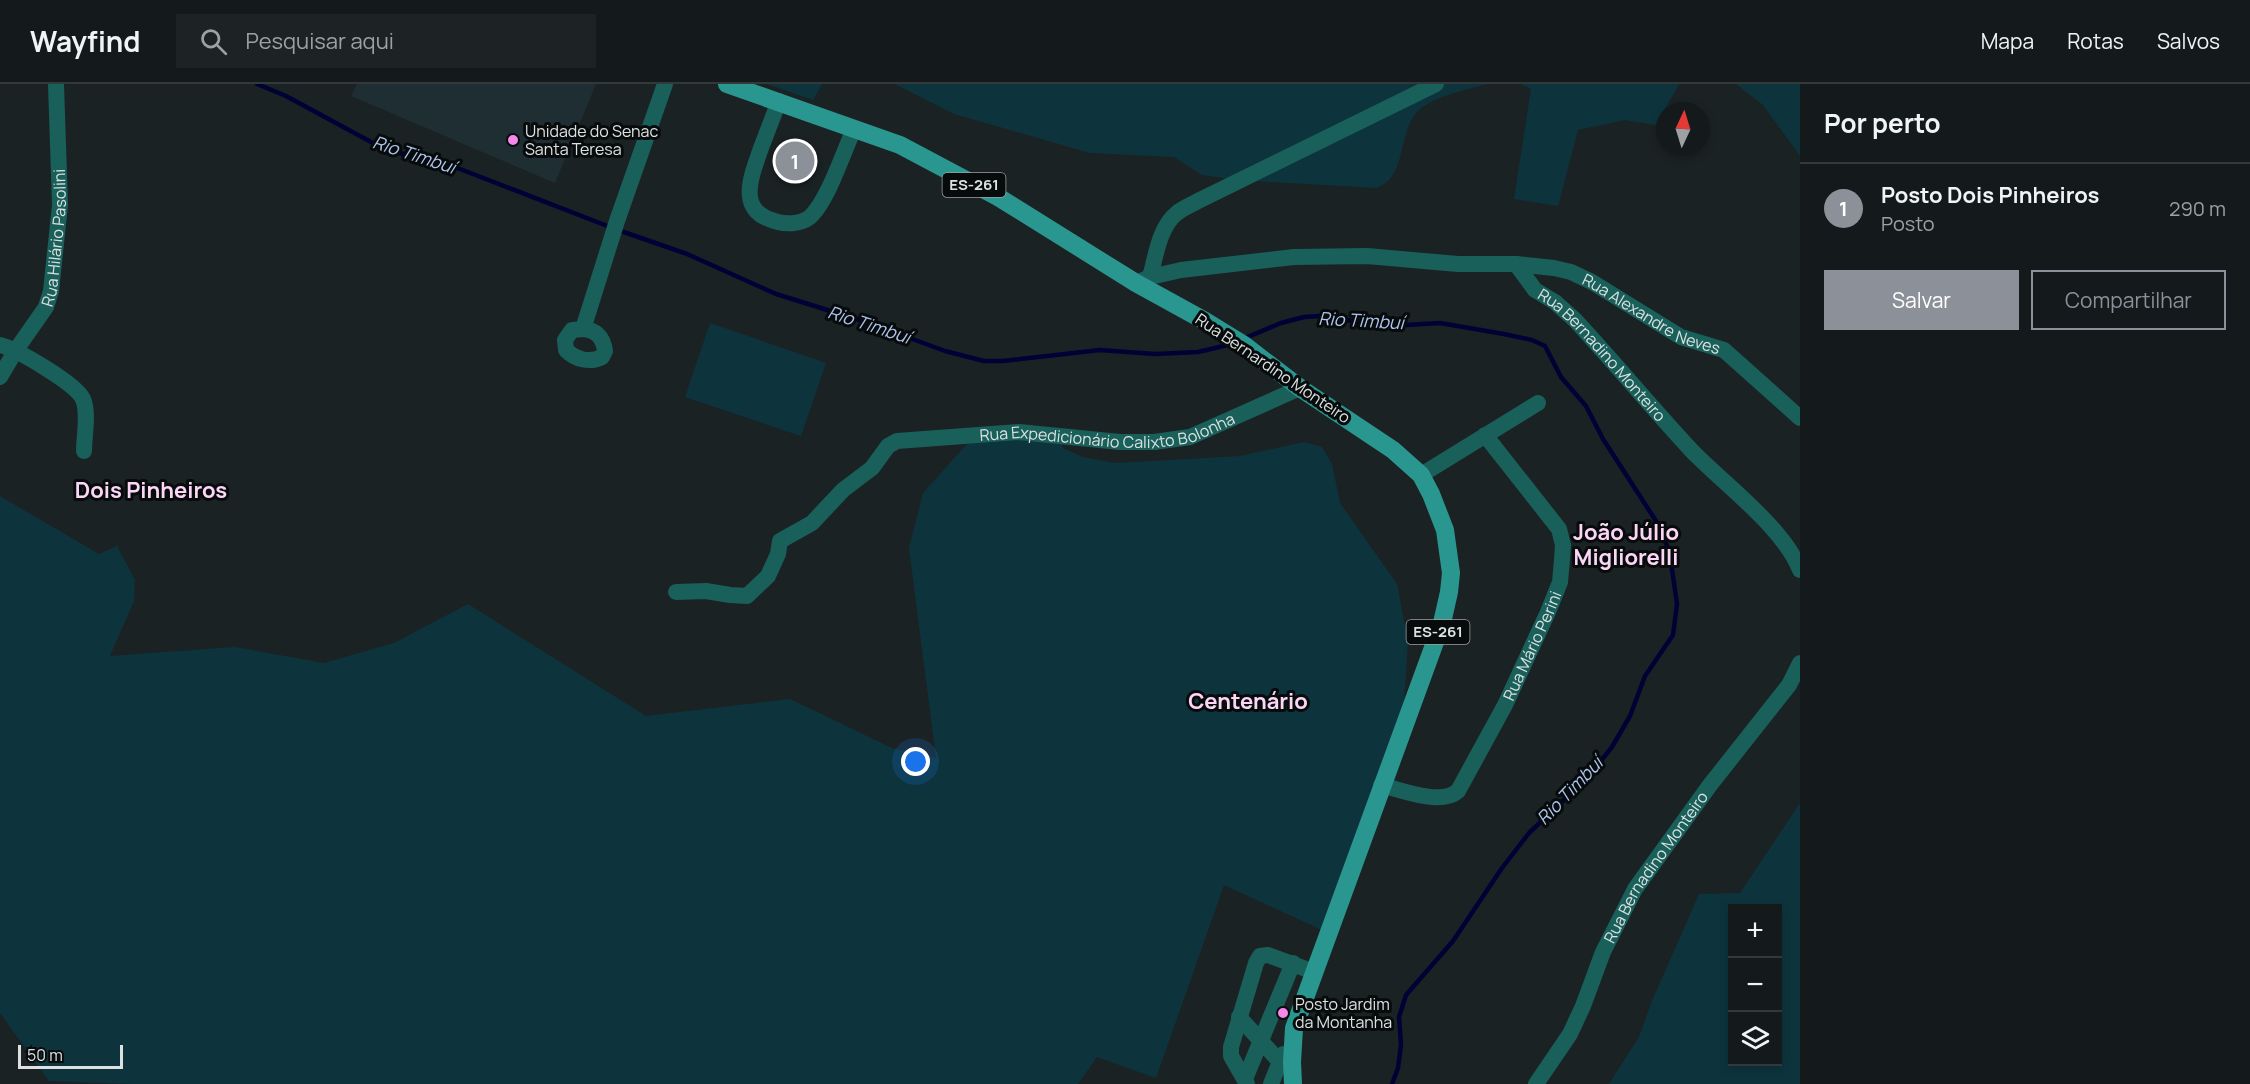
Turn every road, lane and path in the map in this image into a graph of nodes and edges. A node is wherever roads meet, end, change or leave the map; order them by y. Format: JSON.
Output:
{"nodes":[{"id":1,"x":56,"y":84,"type":"edge"},
{"id":2,"x":665,"y":84,"type":"edge"},
{"id":3,"x":727,"y":84,"type":"edge"},
{"id":4,"x":1436,"y":84,"type":"edge"},
{"id":5,"x":779,"y":101,"type":"junction"},
{"id":6,"x":854,"y":129,"type":"junction"},
{"id":7,"x":1516,"y":264,"type":"junction"},
{"id":8,"x":1143,"y":280,"type":"junction"},
{"id":9,"x":583,"y":329,"type":"dead end"},
{"id":10,"x":8,"y":348,"type":"edge"},
{"id":11,"x":0,"y":377,"type":"edge"},
{"id":12,"x":1300,"y":388,"type":"junction"},
{"id":13,"x":1538,"y":403,"type":"dead end"},
{"id":14,"x":1800,"y":418,"type":"edge"},
{"id":15,"x":1485,"y":435,"type":"junction"},
{"id":16,"x":84,"y":451,"type":"dead end"},
{"id":17,"x":1421,"y":475,"type":"junction"},
{"id":18,"x":1800,"y":570,"type":"edge"},
{"id":19,"x":676,"y":592,"type":"dead end"},
{"id":20,"x":1800,"y":663,"type":"edge"},
{"id":21,"x":1381,"y":785,"type":"junction"},
{"id":22,"x":1293,"y":963,"type":"junction"},
{"id":23,"x":1314,"y":972,"type":"junction"},
{"id":24,"x":1239,"y":1017,"type":"junction"},
{"id":25,"x":1294,"y":1028,"type":"junction"},
{"id":26,"x":1262,"y":1041,"type":"junction"},
{"id":27,"x":1280,"y":1062,"type":"junction"},
{"id":28,"x":1246,"y":1082,"type":"edge"},
{"id":29,"x":1271,"y":1084,"type":"edge"},
{"id":30,"x":1293,"y":1084,"type":"edge"},
{"id":31,"x":1536,"y":1084,"type":"edge"}],
"edges":[{"from":1,"to":10,"type":"street","name":"Rua Hilário Pasolini"},
{"from":2,"to":9,"type":"street"},
{"from":3,"to":5,"type":"main road","name":"Rua Bernardino Monteiro","number":"ES-261"},
{"from":4,"to":8,"type":"street"},
{"from":5,"to":6,"type":"main road","name":"Rua Bernardino Monteiro","number":"ES-261"},
{"from":5,"to":6,"type":"street"},
{"from":6,"to":8,"type":"main road","name":"Rua Bernardino Monteiro","number":"ES-261"},
{"from":7,"to":8,"type":"street"},
{"from":7,"to":14,"type":"street","name":"Rua Alexandre Neves"},
{"from":7,"to":18,"type":"street","name":"Rua Bernadino Monteiro"},
{"from":8,"to":12,"type":"main road","name":"Rua Bernardino Monteiro","number":"ES-261"},
{"from":10,"to":11,"type":"street","name":"Rua Hilário Pasolini"},
{"from":10,"to":16,"type":"street"},
{"from":12,"to":17,"type":"main road","name":"Rua Bernardino Monteiro","number":"ES-261"},
{"from":12,"to":19,"type":"street","name":"Rua Expedicionário Calixto Bolonha"},
{"from":13,"to":15,"type":"street"},
{"from":15,"to":17,"type":"street"},
{"from":15,"to":21,"type":"street","name":"Rua Mário Perini"},
{"from":17,"to":21,"type":"main road","name":"Rua Bernardino Monteiro","number":"ES-261"},
{"from":20,"to":31,"type":"street","name":"Rua Bernadino Monteiro"},
{"from":21,"to":23,"type":"main road","number":"ES-261"},
{"from":22,"to":23,"type":"street"},
{"from":22,"to":24,"type":"street"},
{"from":22,"to":26,"type":"street"},
{"from":23,"to":25,"type":"main road","number":"ES-261"},
{"from":24,"to":26,"type":"street"},
{"from":24,"to":28,"type":"street"},
{"from":25,"to":27,"type":"street"},
{"from":25,"to":30,"type":"main road","number":"ES-261"},
{"from":26,"to":27,"type":"street"},
{"from":26,"to":28,"type":"street"},
{"from":27,"to":29,"type":"street"}]}
